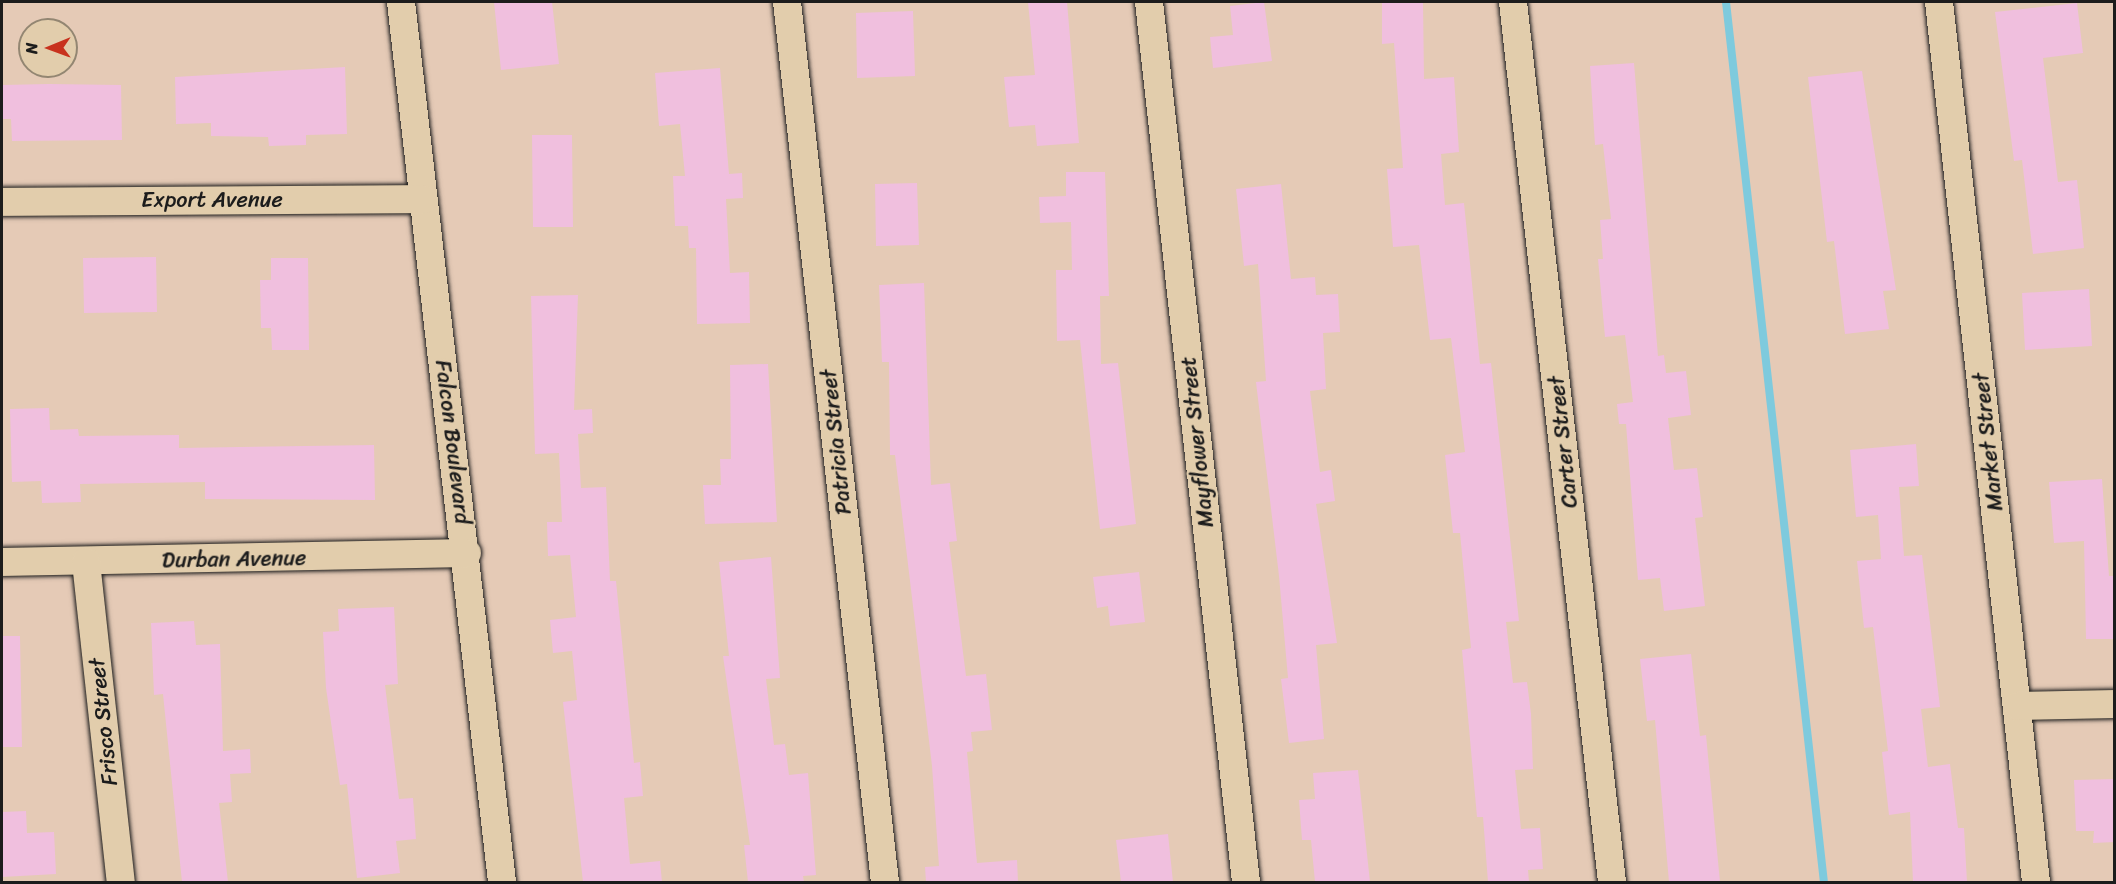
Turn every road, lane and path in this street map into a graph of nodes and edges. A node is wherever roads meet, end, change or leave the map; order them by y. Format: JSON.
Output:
{"nodes":[{"id":1,"x":401,"y":2,"type":"edge"},
{"id":2,"x":787,"y":2,"type":"edge"},
{"id":3,"x":1149,"y":2,"type":"edge"},
{"id":4,"x":1513,"y":2,"type":"edge"},
{"id":5,"x":1939,"y":2,"type":"edge"},
{"id":6,"x":423,"y":199,"type":"junction"},
{"id":7,"x":2,"y":202,"type":"edge"},
{"id":8,"x":467,"y":553,"type":"junction"},
{"id":9,"x":2,"y":562,"type":"edge"},
{"id":10,"x":86,"y":562,"type":"junction"},
{"id":11,"x":2115,"y":704,"type":"edge"},
{"id":12,"x":2018,"y":706,"type":"junction"},
{"id":13,"x":121,"y":882,"type":"edge"},
{"id":14,"x":502,"y":882,"type":"edge"},
{"id":15,"x":885,"y":882,"type":"edge"},
{"id":16,"x":1246,"y":882,"type":"edge"},
{"id":17,"x":1612,"y":882,"type":"edge"},
{"id":18,"x":2036,"y":882,"type":"edge"}],
"edges":[{"from":1,"to":6,"type":"street","name":"Falcon Boulevard"},
{"from":2,"to":15,"type":"street","name":"Patricia Street"},
{"from":3,"to":16,"type":"street","name":"Mayflower Street"},
{"from":4,"to":17,"type":"street","name":"Carter Street"},
{"from":5,"to":12,"type":"street","name":"Market Street"},
{"from":6,"to":7,"type":"street","name":"Export Avenue"},
{"from":6,"to":8,"type":"street","name":"Falcon Boulevard"},
{"from":8,"to":10,"type":"street","name":"Durban Avenue"},
{"from":8,"to":14,"type":"street","name":"Falcon Boulevard"},
{"from":9,"to":10,"type":"street","name":"Durban Avenue"},
{"from":10,"to":13,"type":"street","name":"Frisco Street"},
{"from":11,"to":12,"type":"street"},
{"from":12,"to":18,"type":"street","name":"Market Street"}]}
